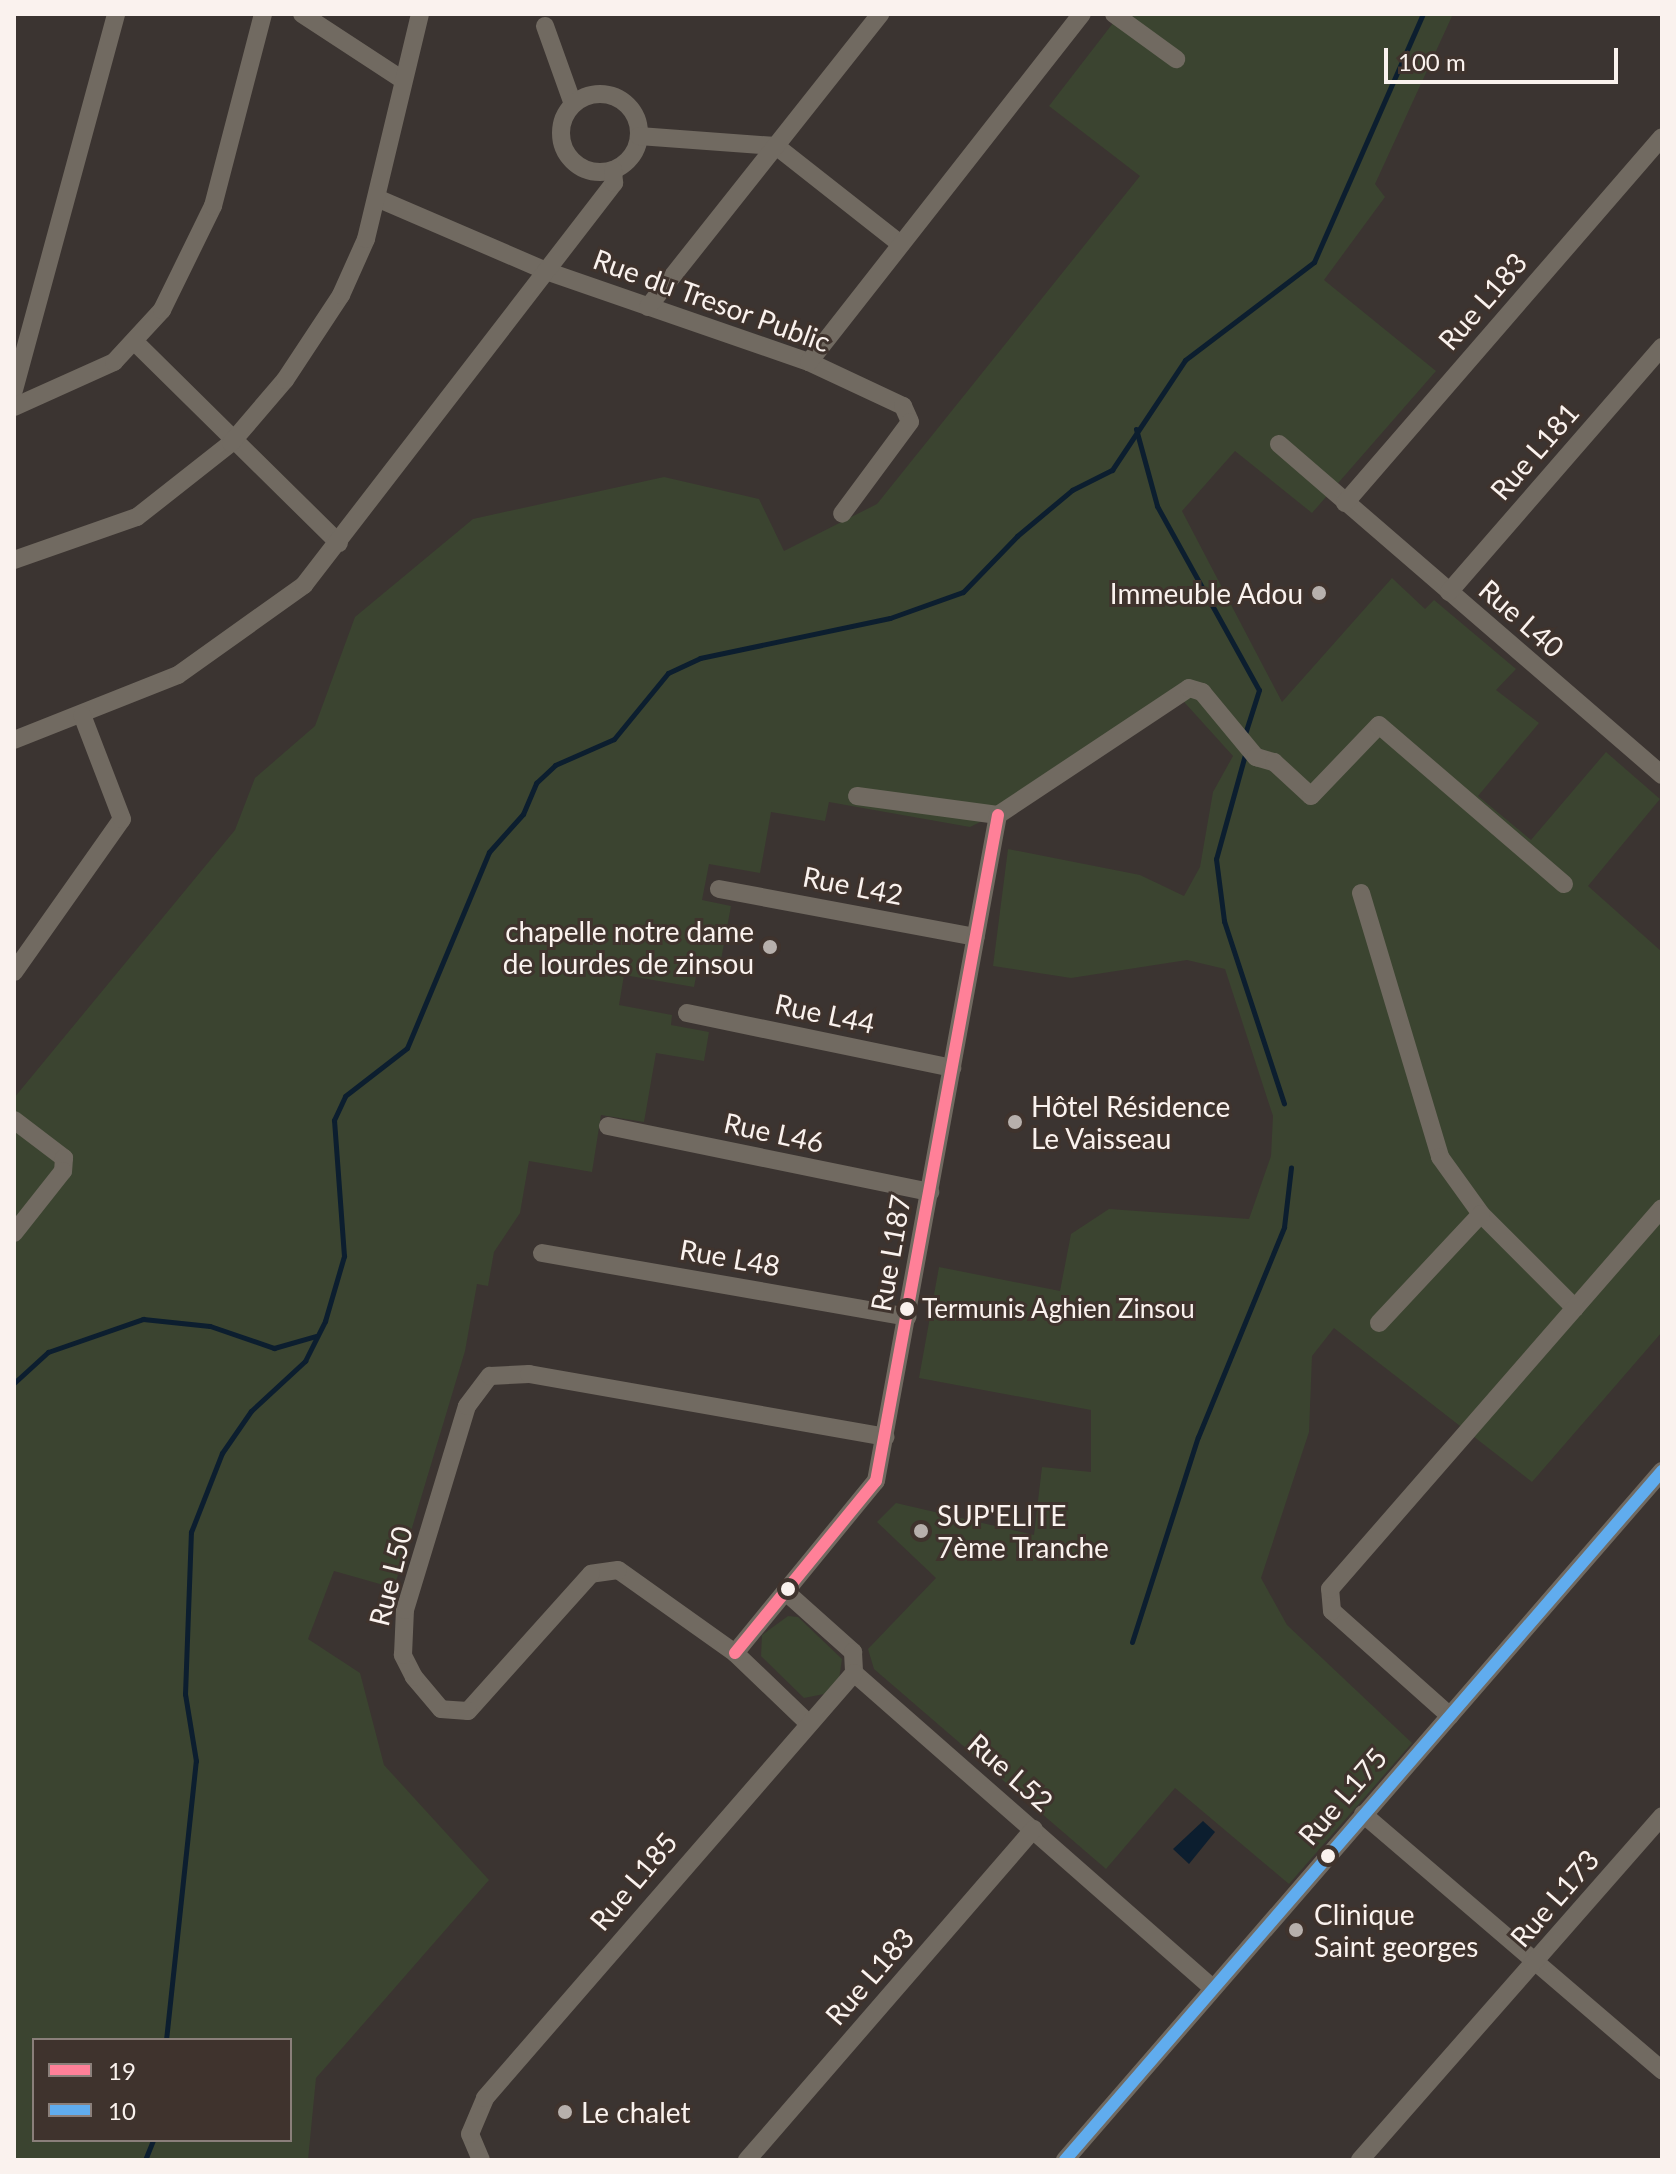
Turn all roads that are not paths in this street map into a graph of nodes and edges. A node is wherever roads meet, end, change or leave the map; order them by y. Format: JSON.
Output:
{"nodes":[{"id":1,"x":116,"y":14,"type":"edge"},
{"id":2,"x":263,"y":14,"type":"edge"},
{"id":3,"x":302,"y":14,"type":"edge"},
{"id":4,"x":420,"y":14,"type":"edge"},
{"id":5,"x":880,"y":14,"type":"edge"},
{"id":6,"x":1082,"y":14,"type":"edge"},
{"id":7,"x":1114,"y":14,"type":"edge"},
{"id":8,"x":545,"y":26,"type":"dead end"},
{"id":9,"x":1176,"y":59,"type":"dead end"},
{"id":10,"x":403,"y":80,"type":"junction"},
{"id":11,"x":573,"y":104,"type":"junction"},
{"id":12,"x":639,"y":136,"type":"junction"},
{"id":13,"x":1662,"y":137,"type":"edge"},
{"id":14,"x":776,"y":146,"type":"junction"},
{"id":15,"x":613,"y":170,"type":"junction"},
{"id":16,"x":379,"y":199,"type":"junction"},
{"id":17,"x":898,"y":242,"type":"junction"},
{"id":18,"x":546,"y":271,"type":"junction"},
{"id":19,"x":648,"y":307,"type":"junction"},
{"id":20,"x":136,"y":343,"type":"junction"},
{"id":21,"x":1662,"y":347,"type":"edge"},
{"id":22,"x":809,"y":362,"type":"junction"},
{"id":23,"x":14,"y":390,"type":"edge"},
{"id":24,"x":14,"y":407,"type":"edge"},
{"id":25,"x":231,"y":443,"type":"junction"},
{"id":26,"x":1279,"y":444,"type":"dead end"},
{"id":27,"x":1345,"y":503,"type":"junction"},
{"id":28,"x":842,"y":514,"type":"dead end"},
{"id":29,"x":339,"y":543,"type":"junction"},
{"id":30,"x":14,"y":560,"type":"edge"},
{"id":31,"x":1449,"y":592,"type":"junction"},
{"id":32,"x":82,"y":715,"type":"junction"},
{"id":33,"x":14,"y":740,"type":"edge"},
{"id":34,"x":1662,"y":775,"type":"edge"},
{"id":35,"x":857,"y":796,"type":"dead end"},
{"id":36,"x":998,"y":815,"type":"junction"},
{"id":37,"x":1564,"y":884,"type":"dead end"},
{"id":38,"x":719,"y":889,"type":"dead end"},
{"id":39,"x":1361,"y":893,"type":"dead end"},
{"id":40,"x":976,"y":937,"type":"junction"},
{"id":41,"x":14,"y":972,"type":"edge"},
{"id":42,"x":687,"y":1013,"type":"dead end"},
{"id":43,"x":952,"y":1068,"type":"junction"},
{"id":44,"x":14,"y":1120,"type":"edge"},
{"id":45,"x":608,"y":1126,"type":"dead end"},
{"id":46,"x":930,"y":1192,"type":"junction"},
{"id":47,"x":1662,"y":1208,"type":"edge"},
{"id":48,"x":1481,"y":1214,"type":"junction"},
{"id":49,"x":14,"y":1233,"type":"edge"},
{"id":50,"x":542,"y":1253,"type":"dead end"},
{"id":51,"x":1575,"y":1308,"type":"junction"},
{"id":52,"x":907,"y":1317,"type":"junction"},
{"id":53,"x":1379,"y":1323,"type":"dead end"},
{"id":54,"x":885,"y":1437,"type":"junction"},
{"id":55,"x":1662,"y":1471,"type":"edge"},
{"id":56,"x":787,"y":1593,"type":"junction"},
{"id":57,"x":735,"y":1653,"type":"junction"},
{"id":58,"x":854,"y":1673,"type":"junction"},
{"id":59,"x":1450,"y":1716,"type":"junction"},
{"id":60,"x":806,"y":1721,"type":"junction"},
{"id":61,"x":1363,"y":1814,"type":"junction"},
{"id":62,"x":1662,"y":1816,"type":"edge"},
{"id":63,"x":1034,"y":1829,"type":"junction"},
{"id":64,"x":1537,"y":1961,"type":"junction"},
{"id":65,"x":1213,"y":1988,"type":"junction"},
{"id":66,"x":1662,"y":2070,"type":"edge"},
{"id":67,"x":481,"y":2160,"type":"edge"},
{"id":68,"x":747,"y":2160,"type":"edge"},
{"id":69,"x":1065,"y":2160,"type":"edge"},
{"id":70,"x":1360,"y":2160,"type":"edge"}],
"edges":[{"from":1,"to":23,"type":"street"},
{"from":2,"to":20,"type":"street"},
{"from":3,"to":10,"type":"street"},
{"from":4,"to":10,"type":"street"},
{"from":5,"to":14,"type":"street"},
{"from":6,"to":17,"type":"street"},
{"from":7,"to":9,"type":"street"},
{"from":8,"to":11,"type":"street"},
{"from":10,"to":16,"type":"street"},
{"from":11,"to":12,"type":"street"},
{"from":11,"to":15,"type":"street"},
{"from":12,"to":14,"type":"street"},
{"from":12,"to":15,"type":"street"},
{"from":13,"to":27,"type":"street","name":"Rue L183"},
{"from":14,"to":17,"type":"street"},
{"from":14,"to":19,"type":"street"},
{"from":15,"to":18,"type":"street"},
{"from":16,"to":18,"type":"street","name":"Rue du Tresor Public"},
{"from":16,"to":25,"type":"street"},
{"from":17,"to":22,"type":"street"},
{"from":18,"to":19,"type":"street","name":"Rue du Tresor Public"},
{"from":18,"to":29,"type":"street"},
{"from":19,"to":22,"type":"street","name":"Rue du Tresor Public"},
{"from":20,"to":24,"type":"street"},
{"from":20,"to":25,"type":"street"},
{"from":21,"to":31,"type":"street","name":"Rue L181"},
{"from":22,"to":28,"type":"street","name":"Rue du Tresor Public"},
{"from":25,"to":29,"type":"street"},
{"from":25,"to":30,"type":"street"},
{"from":26,"to":27,"type":"street","name":"Rue L40"},
{"from":27,"to":31,"type":"street","name":"Rue L40"},
{"from":29,"to":32,"type":"street"},
{"from":31,"to":34,"type":"street","name":"Rue L40"},
{"from":32,"to":33,"type":"street"},
{"from":32,"to":41,"type":"street"},
{"from":35,"to":36,"type":"street"},
{"from":36,"to":37,"type":"street"},
{"from":36,"to":40,"type":"street","name":"Rue L187"},
{"from":38,"to":40,"type":"street","name":"Rue L42"},
{"from":39,"to":48,"type":"street"},
{"from":40,"to":43,"type":"street","name":"Rue L187"},
{"from":42,"to":43,"type":"street","name":"Rue L44"},
{"from":43,"to":46,"type":"street","name":"Rue L187"},
{"from":44,"to":49,"type":"street"},
{"from":45,"to":46,"type":"street","name":"Rue L46"},
{"from":46,"to":52,"type":"street","name":"Rue L187"},
{"from":47,"to":51,"type":"street"},
{"from":48,"to":51,"type":"street"},
{"from":48,"to":53,"type":"street"},
{"from":50,"to":52,"type":"street","name":"Rue L48"},
{"from":51,"to":59,"type":"street"},
{"from":52,"to":54,"type":"street","name":"Rue L187"},
{"from":54,"to":56,"type":"street","name":"Rue L187"},
{"from":54,"to":57,"type":"street","name":"Rue L50"},
{"from":55,"to":59,"type":"street","name":"Rue L175"},
{"from":56,"to":57,"type":"street","name":"Rue L187"},
{"from":56,"to":58,"type":"street","name":"Rue L52"},
{"from":57,"to":60,"type":"street","name":"Rue L50"},
{"from":58,"to":60,"type":"street","name":"Rue L185"},
{"from":58,"to":63,"type":"street","name":"Rue L52"},
{"from":59,"to":61,"type":"street","name":"Rue L175"},
{"from":60,"to":67,"type":"street","name":"Rue L185"},
{"from":61,"to":64,"type":"street"},
{"from":61,"to":65,"type":"street","name":"Rue L175"},
{"from":62,"to":64,"type":"street","name":"Rue L173"},
{"from":63,"to":65,"type":"street","name":"Rue L52"},
{"from":63,"to":68,"type":"street","name":"Rue L183"},
{"from":64,"to":66,"type":"street"},
{"from":64,"to":70,"type":"street","name":"Rue L173"},
{"from":65,"to":69,"type":"street","name":"Rue L175"}]}
